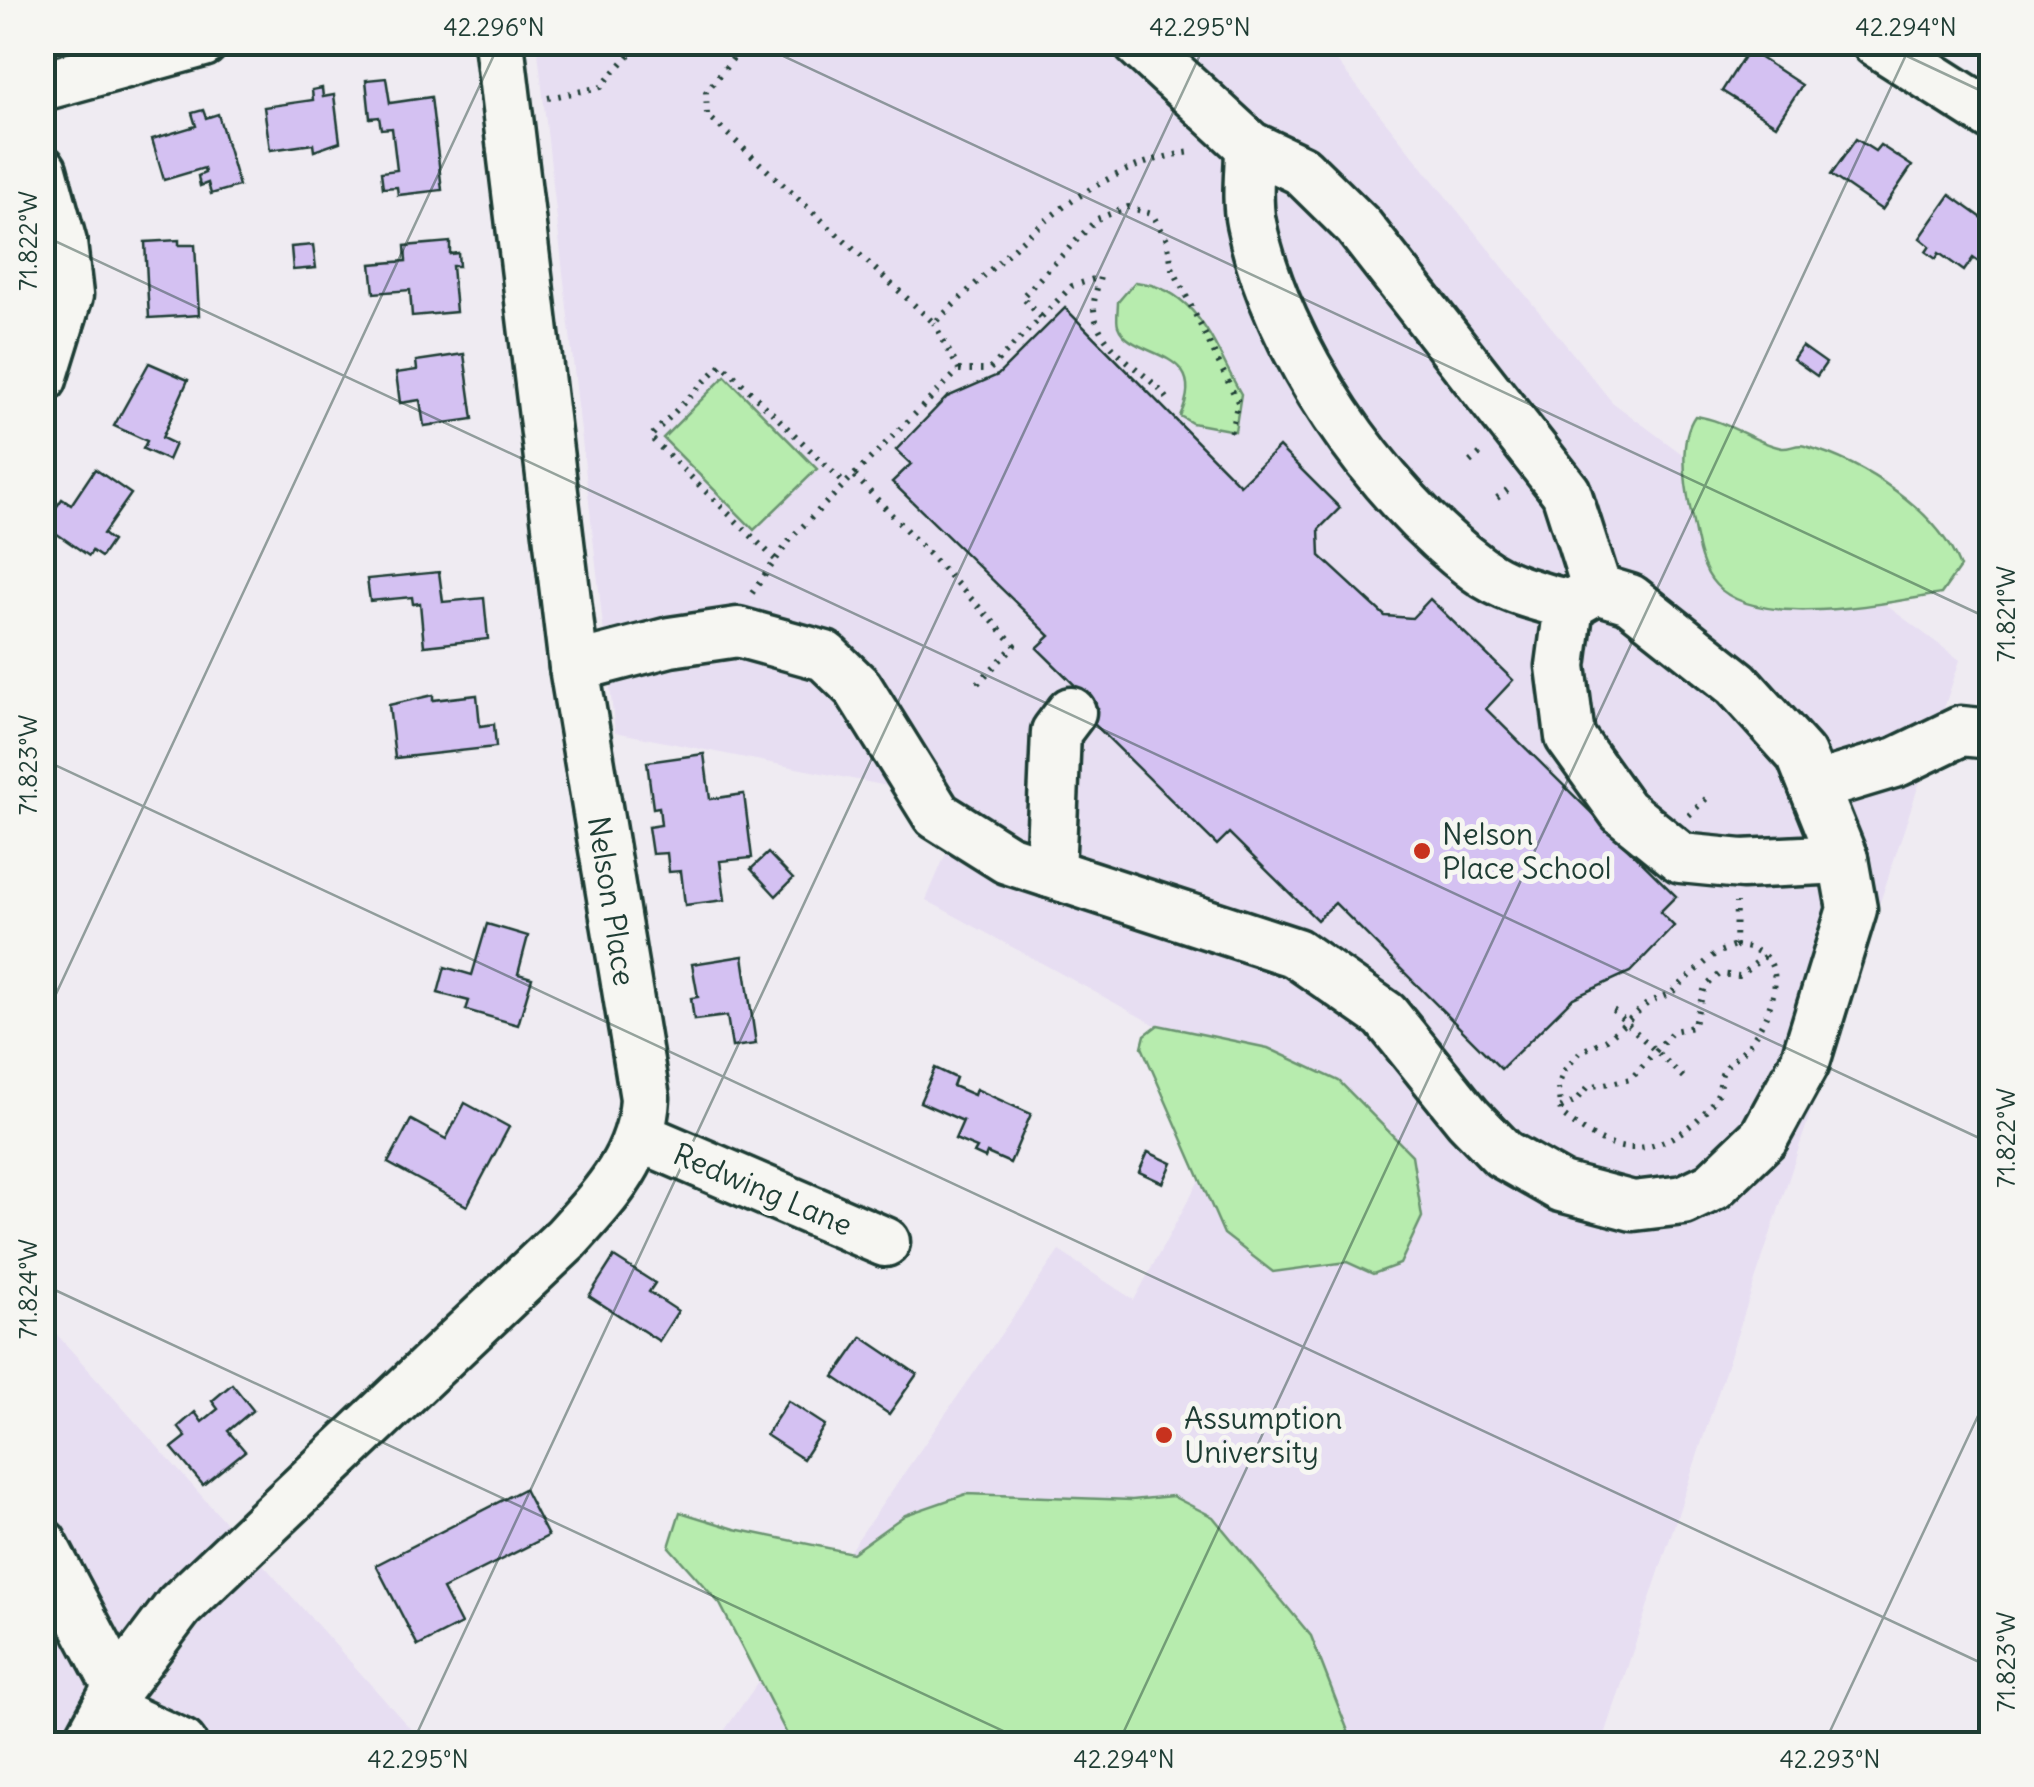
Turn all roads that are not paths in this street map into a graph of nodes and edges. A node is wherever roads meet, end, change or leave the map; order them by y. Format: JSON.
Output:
{"nodes":[{"id":1,"x":203,"y":42,"type":"edge"},
{"id":2,"x":499,"y":42,"type":"edge"},
{"id":3,"x":1137,"y":42,"type":"edge"},
{"id":4,"x":1876,"y":42,"type":"edge"},
{"id":5,"x":42,"y":86,"type":"edge"},
{"id":6,"x":1992,"y":116,"type":"edge"},
{"id":7,"x":1229,"y":148,"type":"junction"},
{"id":8,"x":42,"y":170,"type":"edge"},
{"id":9,"x":42,"y":379,"type":"edge"},
{"id":10,"x":1583,"y":597,"type":"junction"},
{"id":11,"x":574,"y":667,"type":"junction"},
{"id":12,"x":1071,"y":712,"type":"dead end"},
{"id":13,"x":1992,"y":734,"type":"edge"},
{"id":14,"x":1814,"y":787,"type":"junction"},
{"id":15,"x":1843,"y":859,"type":"junction"},
{"id":16,"x":1050,"y":873,"type":"junction"},
{"id":17,"x":640,"y":1137,"type":"junction"},
{"id":18,"x":886,"y":1242,"type":"dead end"},
{"id":19,"x":42,"y":1543,"type":"edge"},
{"id":20,"x":57,"y":1601,"type":"edge"},
{"id":21,"x":104,"y":1713,"type":"edge"},
{"id":22,"x":182,"y":1744,"type":"edge"}],
"edges":[{"from":1,"to":5,"type":"street"},
{"from":2,"to":11,"type":"street","name":"Nelson Place"},
{"from":3,"to":7,"type":"street"},
{"from":4,"to":6,"type":"street"},
{"from":7,"to":10,"type":"street"},
{"from":7,"to":10,"type":"street"},
{"from":8,"to":9,"type":"street"},
{"from":10,"to":14,"type":"street"},
{"from":10,"to":15,"type":"street"},
{"from":11,"to":16,"type":"street"},
{"from":11,"to":17,"type":"street","name":"Nelson Place"},
{"from":12,"to":16,"type":"street"},
{"from":13,"to":14,"type":"street"},
{"from":14,"to":15,"type":"street"},
{"from":15,"to":16,"type":"street"},
{"from":17,"to":18,"type":"street","name":"Redwing Lane"},
{"from":17,"to":21,"type":"street","name":"Nelson Place"},
{"from":19,"to":20,"type":"street"},
{"from":20,"to":21,"type":"street"},
{"from":21,"to":22,"type":"street"}]}
